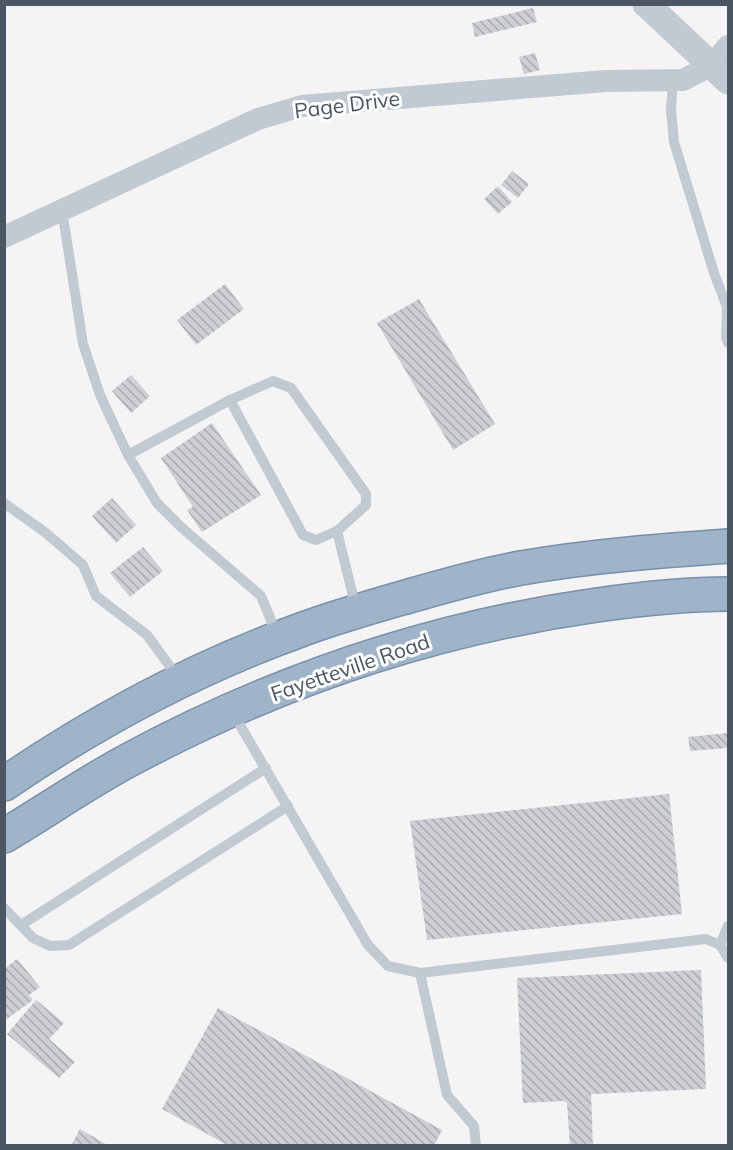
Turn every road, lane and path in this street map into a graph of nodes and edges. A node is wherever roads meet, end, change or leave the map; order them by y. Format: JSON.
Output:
{"nodes":[{"id":1,"x":646,"y":4,"type":"edge"},
{"id":2,"x":723,"y":64,"type":"edge"},
{"id":3,"x":673,"y":80,"type":"junction"},
{"id":4,"x":62,"y":210,"type":"junction"},
{"id":5,"x":4,"y":237,"type":"edge"},
{"id":6,"x":729,"y":343,"type":"edge"},
{"id":7,"x":230,"y":400,"type":"junction"},
{"id":8,"x":129,"y":454,"type":"junction"},
{"id":9,"x":4,"y":503,"type":"edge"},
{"id":10,"x":337,"y":531,"type":"junction"},
{"id":11,"x":729,"y":546,"type":"edge"},
{"id":12,"x":729,"y":594,"type":"edge"},
{"id":13,"x":357,"y":612,"type":"junction"},
{"id":14,"x":278,"y":638,"type":"junction"},
{"id":15,"x":181,"y":682,"type":"junction"},
{"id":16,"x":232,"y":710,"type":"junction"},
{"id":17,"x":266,"y":768,"type":"junction"},
{"id":18,"x":4,"y":784,"type":"edge"},
{"id":19,"x":288,"y":806,"type":"junction"},
{"id":20,"x":4,"y":836,"type":"edge"},
{"id":21,"x":4,"y":908,"type":"edge"},
{"id":22,"x":21,"y":925,"type":"junction"},
{"id":23,"x":729,"y":926,"type":"edge"},
{"id":24,"x":720,"y":945,"type":"junction"},
{"id":25,"x":729,"y":958,"type":"edge"},
{"id":26,"x":420,"y":973,"type":"junction"},
{"id":27,"x":476,"y":1146,"type":"edge"}],
"edges":[{"from":1,"to":2,"type":"street"},
{"from":2,"to":3,"type":"street","name":"Page Drive"},
{"from":3,"to":4,"type":"street","name":"Page Drive"},
{"from":3,"to":6,"type":"lane"},
{"from":4,"to":5,"type":"street","name":"Page Drive"},
{"from":4,"to":8,"type":"lane"},
{"from":7,"to":8,"type":"lane"},
{"from":7,"to":10,"type":"lane"},
{"from":7,"to":10,"type":"lane"},
{"from":8,"to":14,"type":"lane"},
{"from":9,"to":15,"type":"lane"},
{"from":10,"to":13,"type":"lane"},
{"from":11,"to":13,"type":"highway"},
{"from":12,"to":16,"type":"highway","name":"Fayetteville Road"},
{"from":13,"to":14,"type":"highway"},
{"from":14,"to":15,"type":"highway"},
{"from":15,"to":18,"type":"highway"},
{"from":16,"to":17,"type":"lane"},
{"from":16,"to":20,"type":"highway","name":"Fayetteville Road"},
{"from":17,"to":19,"type":"lane"},
{"from":17,"to":22,"type":"lane"},
{"from":19,"to":22,"type":"lane"},
{"from":19,"to":26,"type":"lane"},
{"from":21,"to":22,"type":"lane"},
{"from":23,"to":24,"type":"lane"},
{"from":24,"to":25,"type":"lane"},
{"from":24,"to":26,"type":"lane"},
{"from":26,"to":27,"type":"lane"}]}
